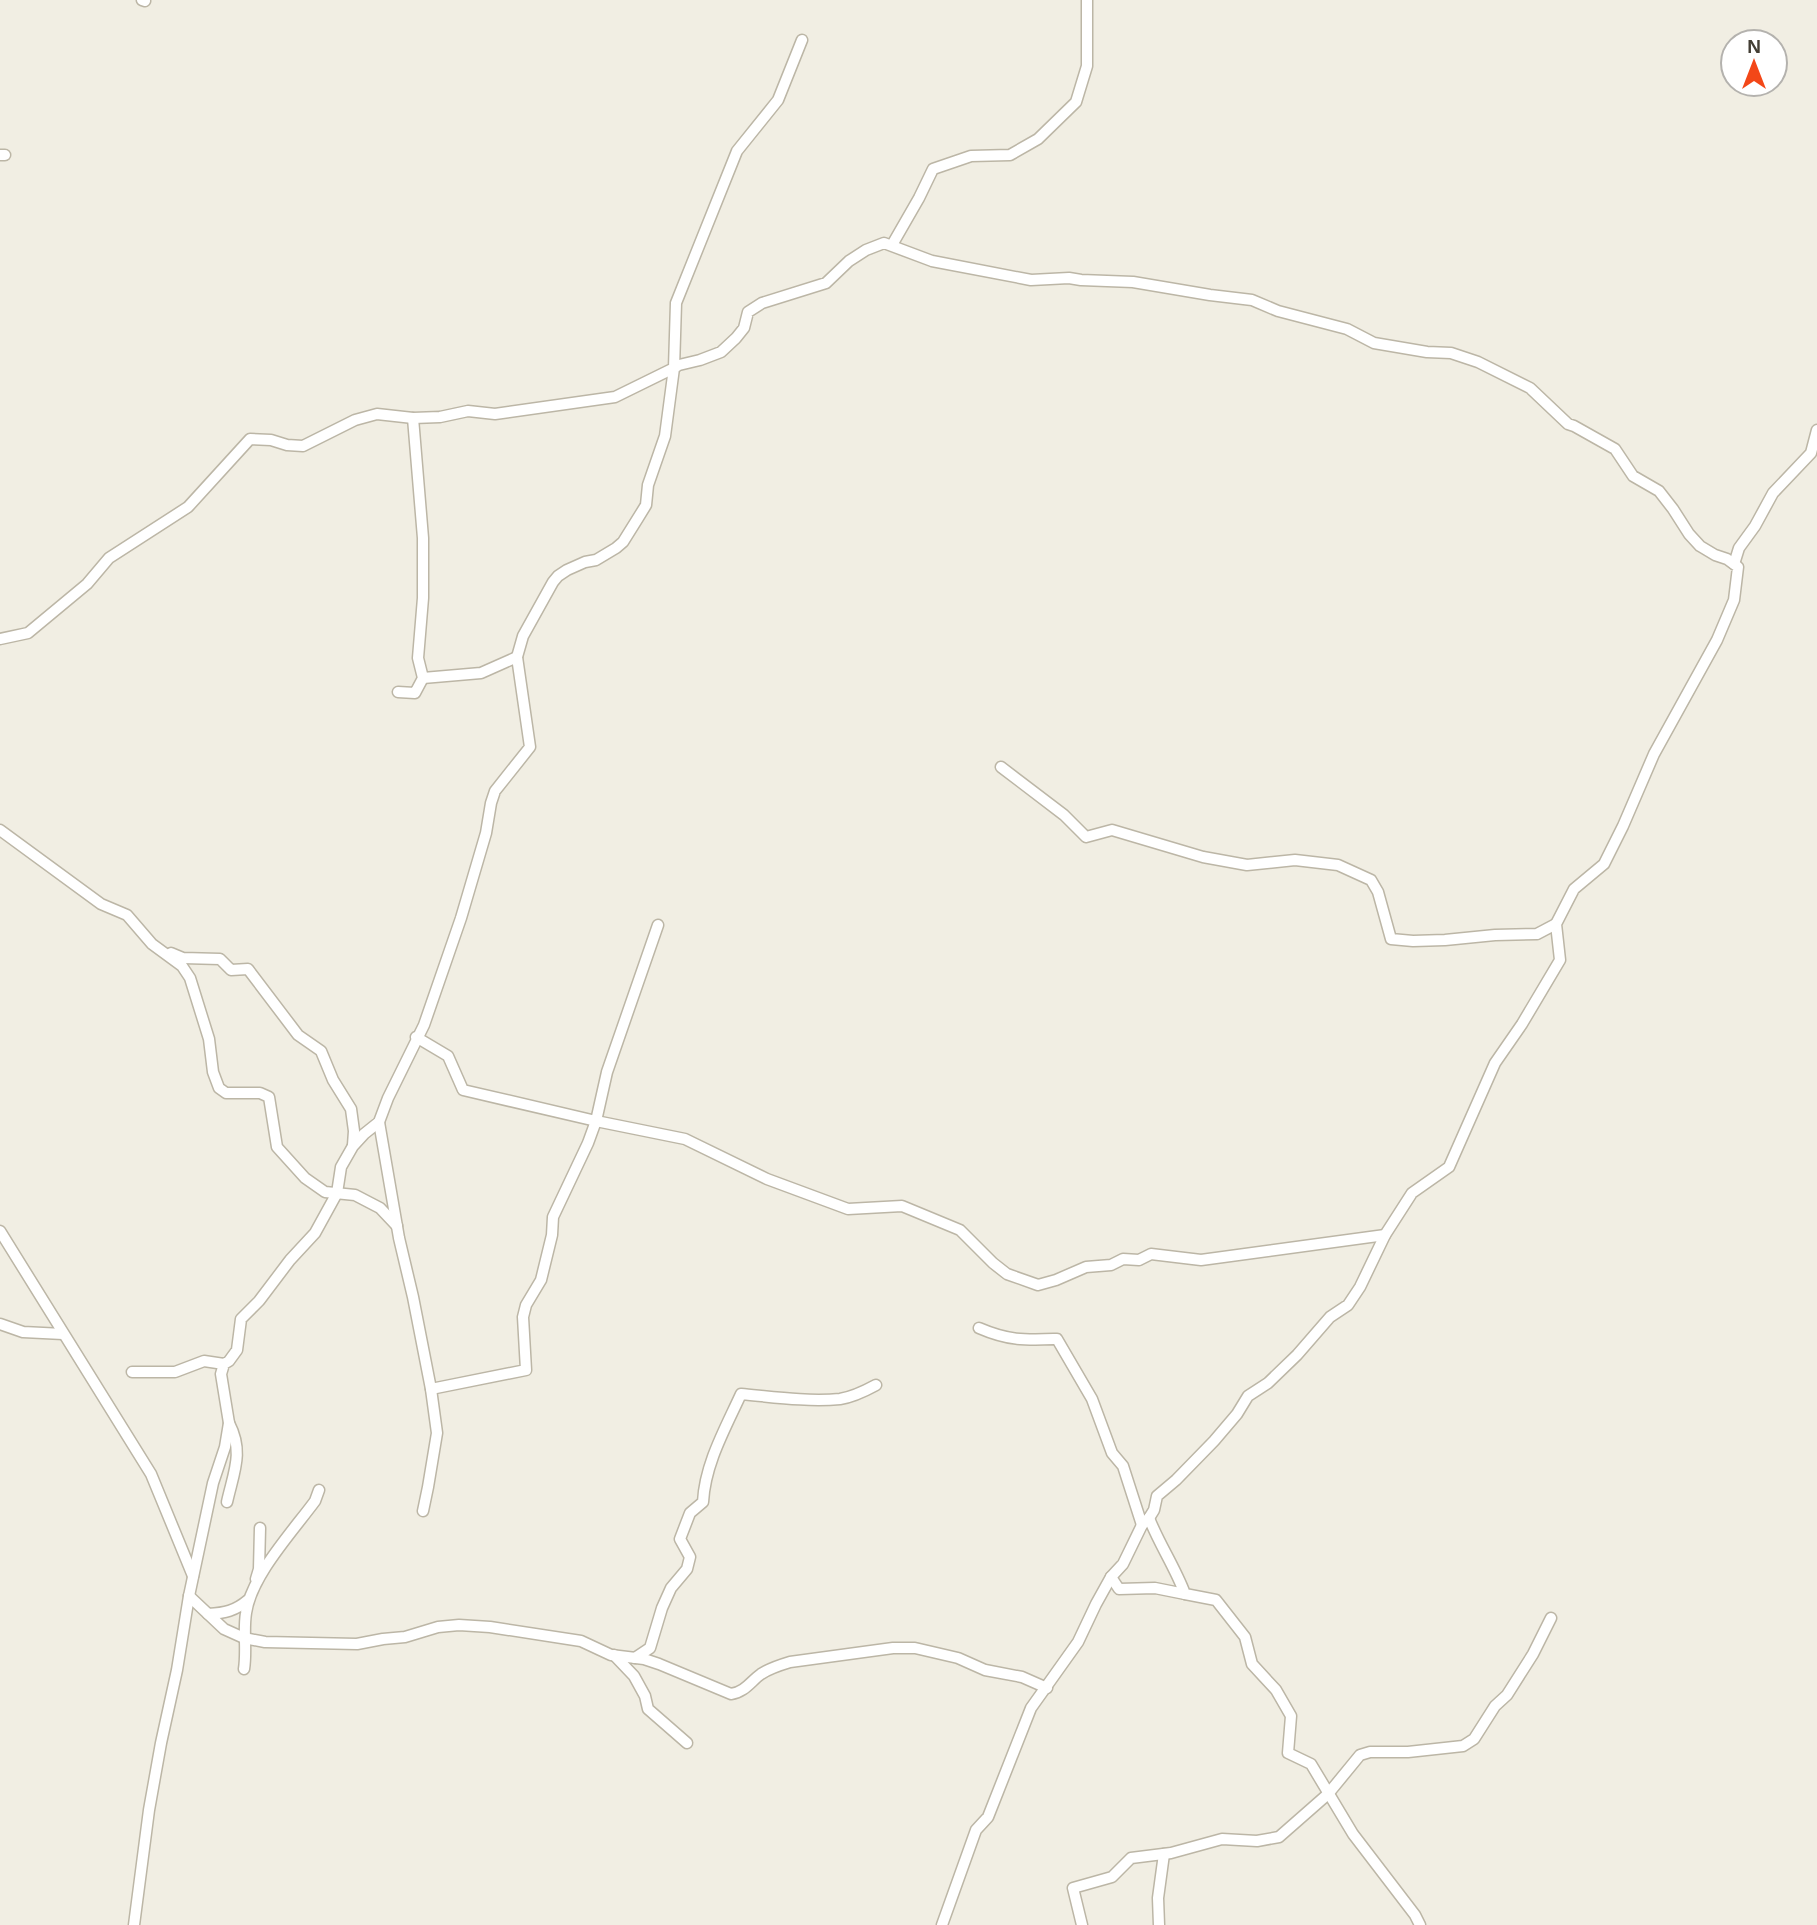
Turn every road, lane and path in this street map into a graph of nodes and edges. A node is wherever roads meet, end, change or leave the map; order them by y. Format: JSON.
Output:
{"nodes":[{"id":1,"x":1087,"y":0,"type":"edge"},
{"id":2,"x":802,"y":40,"type":"dead end"},
{"id":3,"x":892,"y":245,"type":"junction"},
{"id":4,"x":674,"y":368,"type":"junction"},
{"id":5,"x":413,"y":418,"type":"junction"},
{"id":6,"x":1817,"y":430,"type":"edge"},
{"id":7,"x":1734,"y":564,"type":"junction"},
{"id":8,"x":0,"y":639,"type":"edge"},
{"id":9,"x":517,"y":657,"type":"junction"},
{"id":10,"x":423,"y":678,"type":"junction"},
{"id":11,"x":398,"y":692,"type":"dead end"},
{"id":12,"x":1001,"y":766,"type":"dead end"},
{"id":13,"x":0,"y":830,"type":"edge"},
{"id":14,"x":659,"y":925,"type":"dead end"},
{"id":15,"x":1556,"y":925,"type":"junction"},
{"id":16,"x":152,"y":944,"type":"junction"},
{"id":17,"x":416,"y":1037,"type":"junction"},
{"id":18,"x":596,"y":1121,"type":"junction"},
{"id":19,"x":379,"y":1122,"type":"junction"},
{"id":20,"x":353,"y":1146,"type":"junction"},
{"id":21,"x":337,"y":1193,"type":"junction"},
{"id":22,"x":397,"y":1226,"type":"junction"},
{"id":23,"x":0,"y":1231,"type":"edge"},
{"id":24,"x":1385,"y":1235,"type":"junction"},
{"id":25,"x":0,"y":1324,"type":"edge"},
{"id":26,"x":979,"y":1328,"type":"dead end"},
{"id":27,"x":63,"y":1334,"type":"junction"},
{"id":28,"x":224,"y":1364,"type":"junction"},
{"id":29,"x":132,"y":1372,"type":"dead end"},
{"id":30,"x":876,"y":1385,"type":"dead end"},
{"id":31,"x":431,"y":1389,"type":"junction"},
{"id":32,"x":229,"y":1423,"type":"junction"},
{"id":33,"x":319,"y":1490,"type":"dead end"},
{"id":34,"x":227,"y":1502,"type":"dead end"},
{"id":35,"x":423,"y":1511,"type":"dead end"},
{"id":36,"x":1146,"y":1521,"type":"junction"},
{"id":37,"x":260,"y":1528,"type":"dead end"},
{"id":38,"x":193,"y":1576,"type":"junction"},
{"id":39,"x":1111,"y":1577,"type":"junction"},
{"id":40,"x":254,"y":1586,"type":"junction"},
{"id":41,"x":1185,"y":1594,"type":"junction"},
{"id":42,"x":189,"y":1596,"type":"junction"},
{"id":43,"x":248,"y":1600,"type":"junction"},
{"id":44,"x":208,"y":1614,"type":"junction"},
{"id":45,"x":1551,"y":1618,"type":"dead end"},
{"id":46,"x":244,"y":1638,"type":"junction"},
{"id":47,"x":614,"y":1655,"type":"junction"},
{"id":48,"x":635,"y":1658,"type":"junction"},
{"id":49,"x":244,"y":1669,"type":"dead end"},
{"id":50,"x":1047,"y":1688,"type":"junction"},
{"id":51,"x":687,"y":1743,"type":"dead end"},
{"id":52,"x":1328,"y":1794,"type":"junction"},
{"id":53,"x":1164,"y":1854,"type":"junction"},
{"id":54,"x":134,"y":1925,"type":"edge"},
{"id":55,"x":942,"y":1925,"type":"edge"},
{"id":56,"x":1082,"y":1925,"type":"edge"},
{"id":57,"x":1158,"y":1925,"type":"edge"},
{"id":58,"x":1420,"y":1925,"type":"edge"}],
"edges":[{"from":1,"to":3,"type":"street"},
{"from":2,"to":4,"type":"street"},
{"from":3,"to":4,"type":"street"},
{"from":3,"to":7,"type":"street"},
{"from":4,"to":5,"type":"street"},
{"from":4,"to":9,"type":"street"},
{"from":5,"to":8,"type":"street"},
{"from":5,"to":10,"type":"street"},
{"from":6,"to":7,"type":"street"},
{"from":7,"to":15,"type":"street"},
{"from":9,"to":10,"type":"street"},
{"from":9,"to":17,"type":"street"},
{"from":10,"to":11,"type":"street"},
{"from":12,"to":15,"type":"street"},
{"from":13,"to":16,"type":"street"},
{"from":14,"to":18,"type":"street"},
{"from":15,"to":24,"type":"street"},
{"from":16,"to":20,"type":"street"},
{"from":16,"to":21,"type":"street"},
{"from":17,"to":18,"type":"street"},
{"from":17,"to":19,"type":"street"},
{"from":18,"to":24,"type":"street"},
{"from":18,"to":31,"type":"street"},
{"from":19,"to":20,"type":"street"},
{"from":19,"to":22,"type":"street"},
{"from":20,"to":21,"type":"street"},
{"from":21,"to":22,"type":"street"},
{"from":21,"to":28,"type":"street"},
{"from":22,"to":31,"type":"street"},
{"from":23,"to":27,"type":"street"},
{"from":24,"to":36,"type":"street"},
{"from":25,"to":27,"type":"street"},
{"from":26,"to":36,"type":"street"},
{"from":27,"to":38,"type":"street"},
{"from":28,"to":29,"type":"street"},
{"from":28,"to":32,"type":"street"},
{"from":30,"to":48,"type":"street"},
{"from":31,"to":35,"type":"street"},
{"from":32,"to":34,"type":"street"},
{"from":32,"to":38,"type":"street"},
{"from":33,"to":40,"type":"street"},
{"from":36,"to":39,"type":"street"},
{"from":36,"to":41,"type":"street"},
{"from":37,"to":40,"type":"street"},
{"from":38,"to":42,"type":"street"},
{"from":39,"to":41,"type":"street"},
{"from":39,"to":50,"type":"street"},
{"from":40,"to":43,"type":"street"},
{"from":41,"to":52,"type":"street"},
{"from":42,"to":44,"type":"street"},
{"from":42,"to":54,"type":"street"},
{"from":43,"to":44,"type":"street"},
{"from":43,"to":46,"type":"street"},
{"from":44,"to":46,"type":"street"},
{"from":45,"to":52,"type":"street"},
{"from":46,"to":47,"type":"street"},
{"from":46,"to":49,"type":"street"},
{"from":47,"to":48,"type":"street"},
{"from":47,"to":51,"type":"street"},
{"from":48,"to":50,"type":"street"},
{"from":50,"to":55,"type":"street"},
{"from":52,"to":53,"type":"street"},
{"from":52,"to":58,"type":"street"},
{"from":53,"to":56,"type":"street"},
{"from":53,"to":57,"type":"street"}]}
